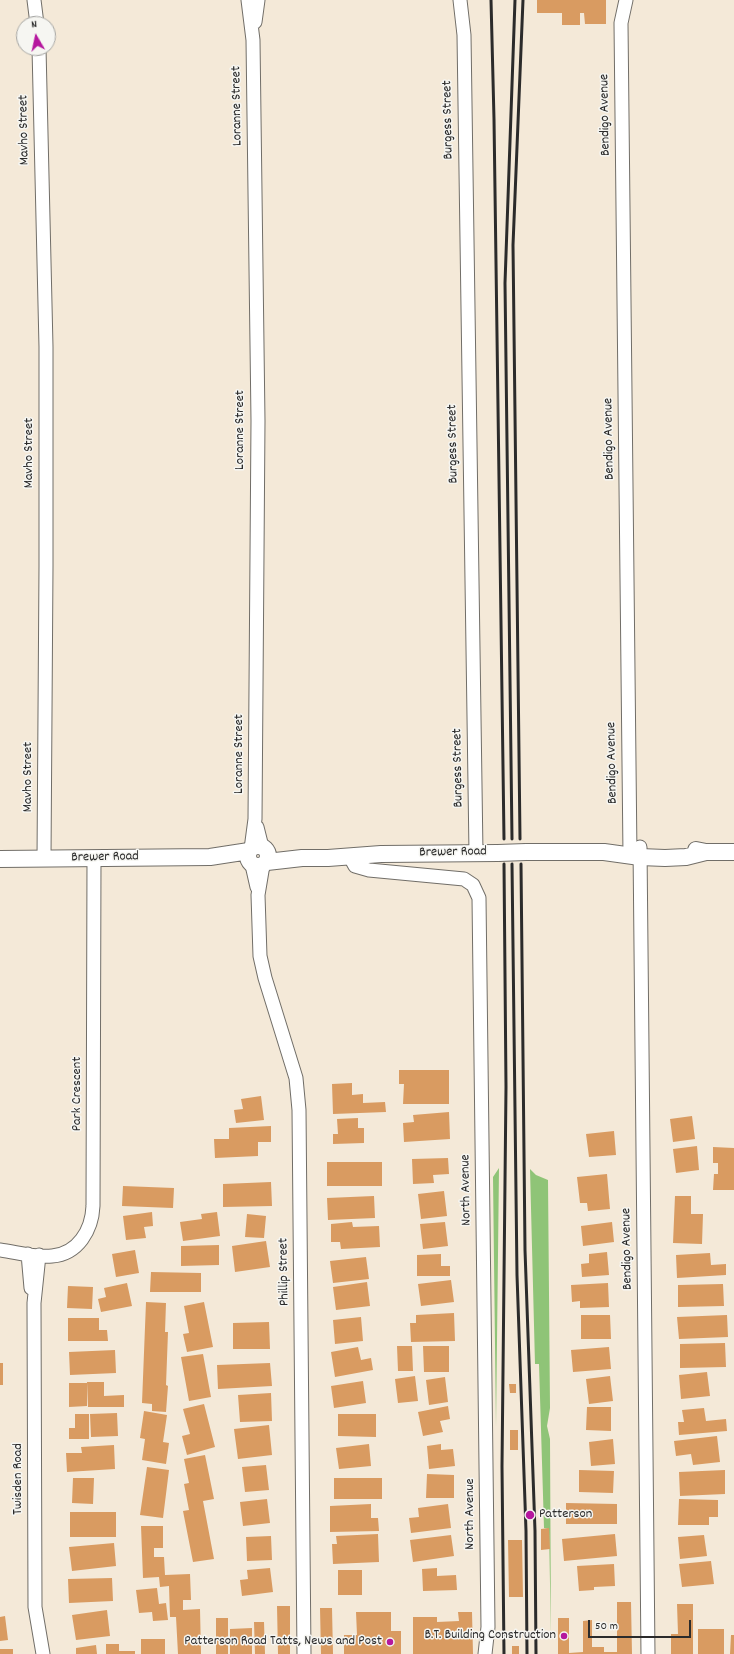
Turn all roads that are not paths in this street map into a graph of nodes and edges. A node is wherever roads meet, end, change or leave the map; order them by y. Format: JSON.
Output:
{"nodes":[{"id":1,"x":34,"y":0,"type":"edge"},
{"id":2,"x":44,"y":0,"type":"edge"},
{"id":3,"x":248,"y":0,"type":"edge"},
{"id":4,"x":258,"y":0,"type":"edge"},
{"id":5,"x":460,"y":0,"type":"edge"},
{"id":6,"x":467,"y":0,"type":"edge"},
{"id":7,"x":616,"y":0,"type":"edge"},
{"id":8,"x":626,"y":0,"type":"edge"},
{"id":9,"x":36,"y":16,"type":"edge"},
{"id":10,"x":42,"y":16,"type":"edge"},
{"id":11,"x":621,"y":23,"type":"junction"},
{"id":12,"x":464,"y":35,"type":"junction"},
{"id":13,"x":253,"y":40,"type":"junction"},
{"id":14,"x":39,"y":56,"type":"edge"},
{"id":15,"x":635,"y":852,"type":"junction"},
{"id":16,"x":734,"y":852,"type":"edge"},
{"id":17,"x":476,"y":853,"type":"junction"},
{"id":18,"x":257,"y":856,"type":"junction"},
{"id":19,"x":350,"y":857,"type":"junction"},
{"id":20,"x":94,"y":858,"type":"junction"},
{"id":21,"x":0,"y":859,"type":"edge"},
{"id":22,"x":44,"y":859,"type":"junction"},
{"id":23,"x":0,"y":1250,"type":"edge"},
{"id":24,"x":34,"y":1255,"type":"junction"},
{"id":25,"x":488,"y":1627,"type":"junction"},
{"id":26,"x":648,"y":1653,"type":"edge"},
{"id":27,"x":43,"y":1654,"type":"edge"},
{"id":28,"x":304,"y":1654,"type":"edge"},
{"id":29,"x":485,"y":1654,"type":"edge"},
{"id":30,"x":492,"y":1654,"type":"edge"}],
"edges":[{"from":1,"to":9,"type":"street"},
{"from":2,"to":10,"type":"street"},
{"from":3,"to":13,"type":"street","name":"Loranne Street"},
{"from":4,"to":13,"type":"street","name":"Loranne Street"},
{"from":5,"to":12,"type":"street","name":"Burgess Street"},
{"from":6,"to":12,"type":"street","name":"Burgess Street"},
{"from":7,"to":11,"type":"street","name":"Bendigo Avenue"},
{"from":8,"to":11,"type":"street","name":"Bendigo Avenue"},
{"from":11,"to":15,"type":"street","name":"Bendigo Avenue"},
{"from":12,"to":17,"type":"street","name":"Burgess Street"},
{"from":13,"to":18,"type":"street","name":"Loranne Street"},
{"from":14,"to":22,"type":"street","name":"Mavho Street"},
{"from":15,"to":16,"type":"street","name":"Brewer Road"},
{"from":15,"to":17,"type":"street","name":"Brewer Road","bridge":true},
{"from":15,"to":26,"type":"street","name":"Bendigo Avenue"},
{"from":17,"to":19,"type":"street","name":"Brewer Road"},
{"from":18,"to":19,"type":"street","name":"Brewer Road"},
{"from":18,"to":20,"type":"street","name":"Brewer Road"},
{"from":18,"to":28,"type":"street","name":"Phillip Street"},
{"from":19,"to":25,"type":"street","name":"North Avenue"},
{"from":20,"to":22,"type":"street","name":"Brewer Road"},
{"from":20,"to":24,"type":"street","name":"Park Crescent"},
{"from":21,"to":22,"type":"street","name":"Brewer Road"},
{"from":23,"to":24,"type":"street","name":"Park Crescent"},
{"from":24,"to":27,"type":"street","name":"Twisden Road"},
{"from":25,"to":29,"type":"street","name":"North Avenue"},
{"from":25,"to":30,"type":"street","name":"North Avenue"}]}
